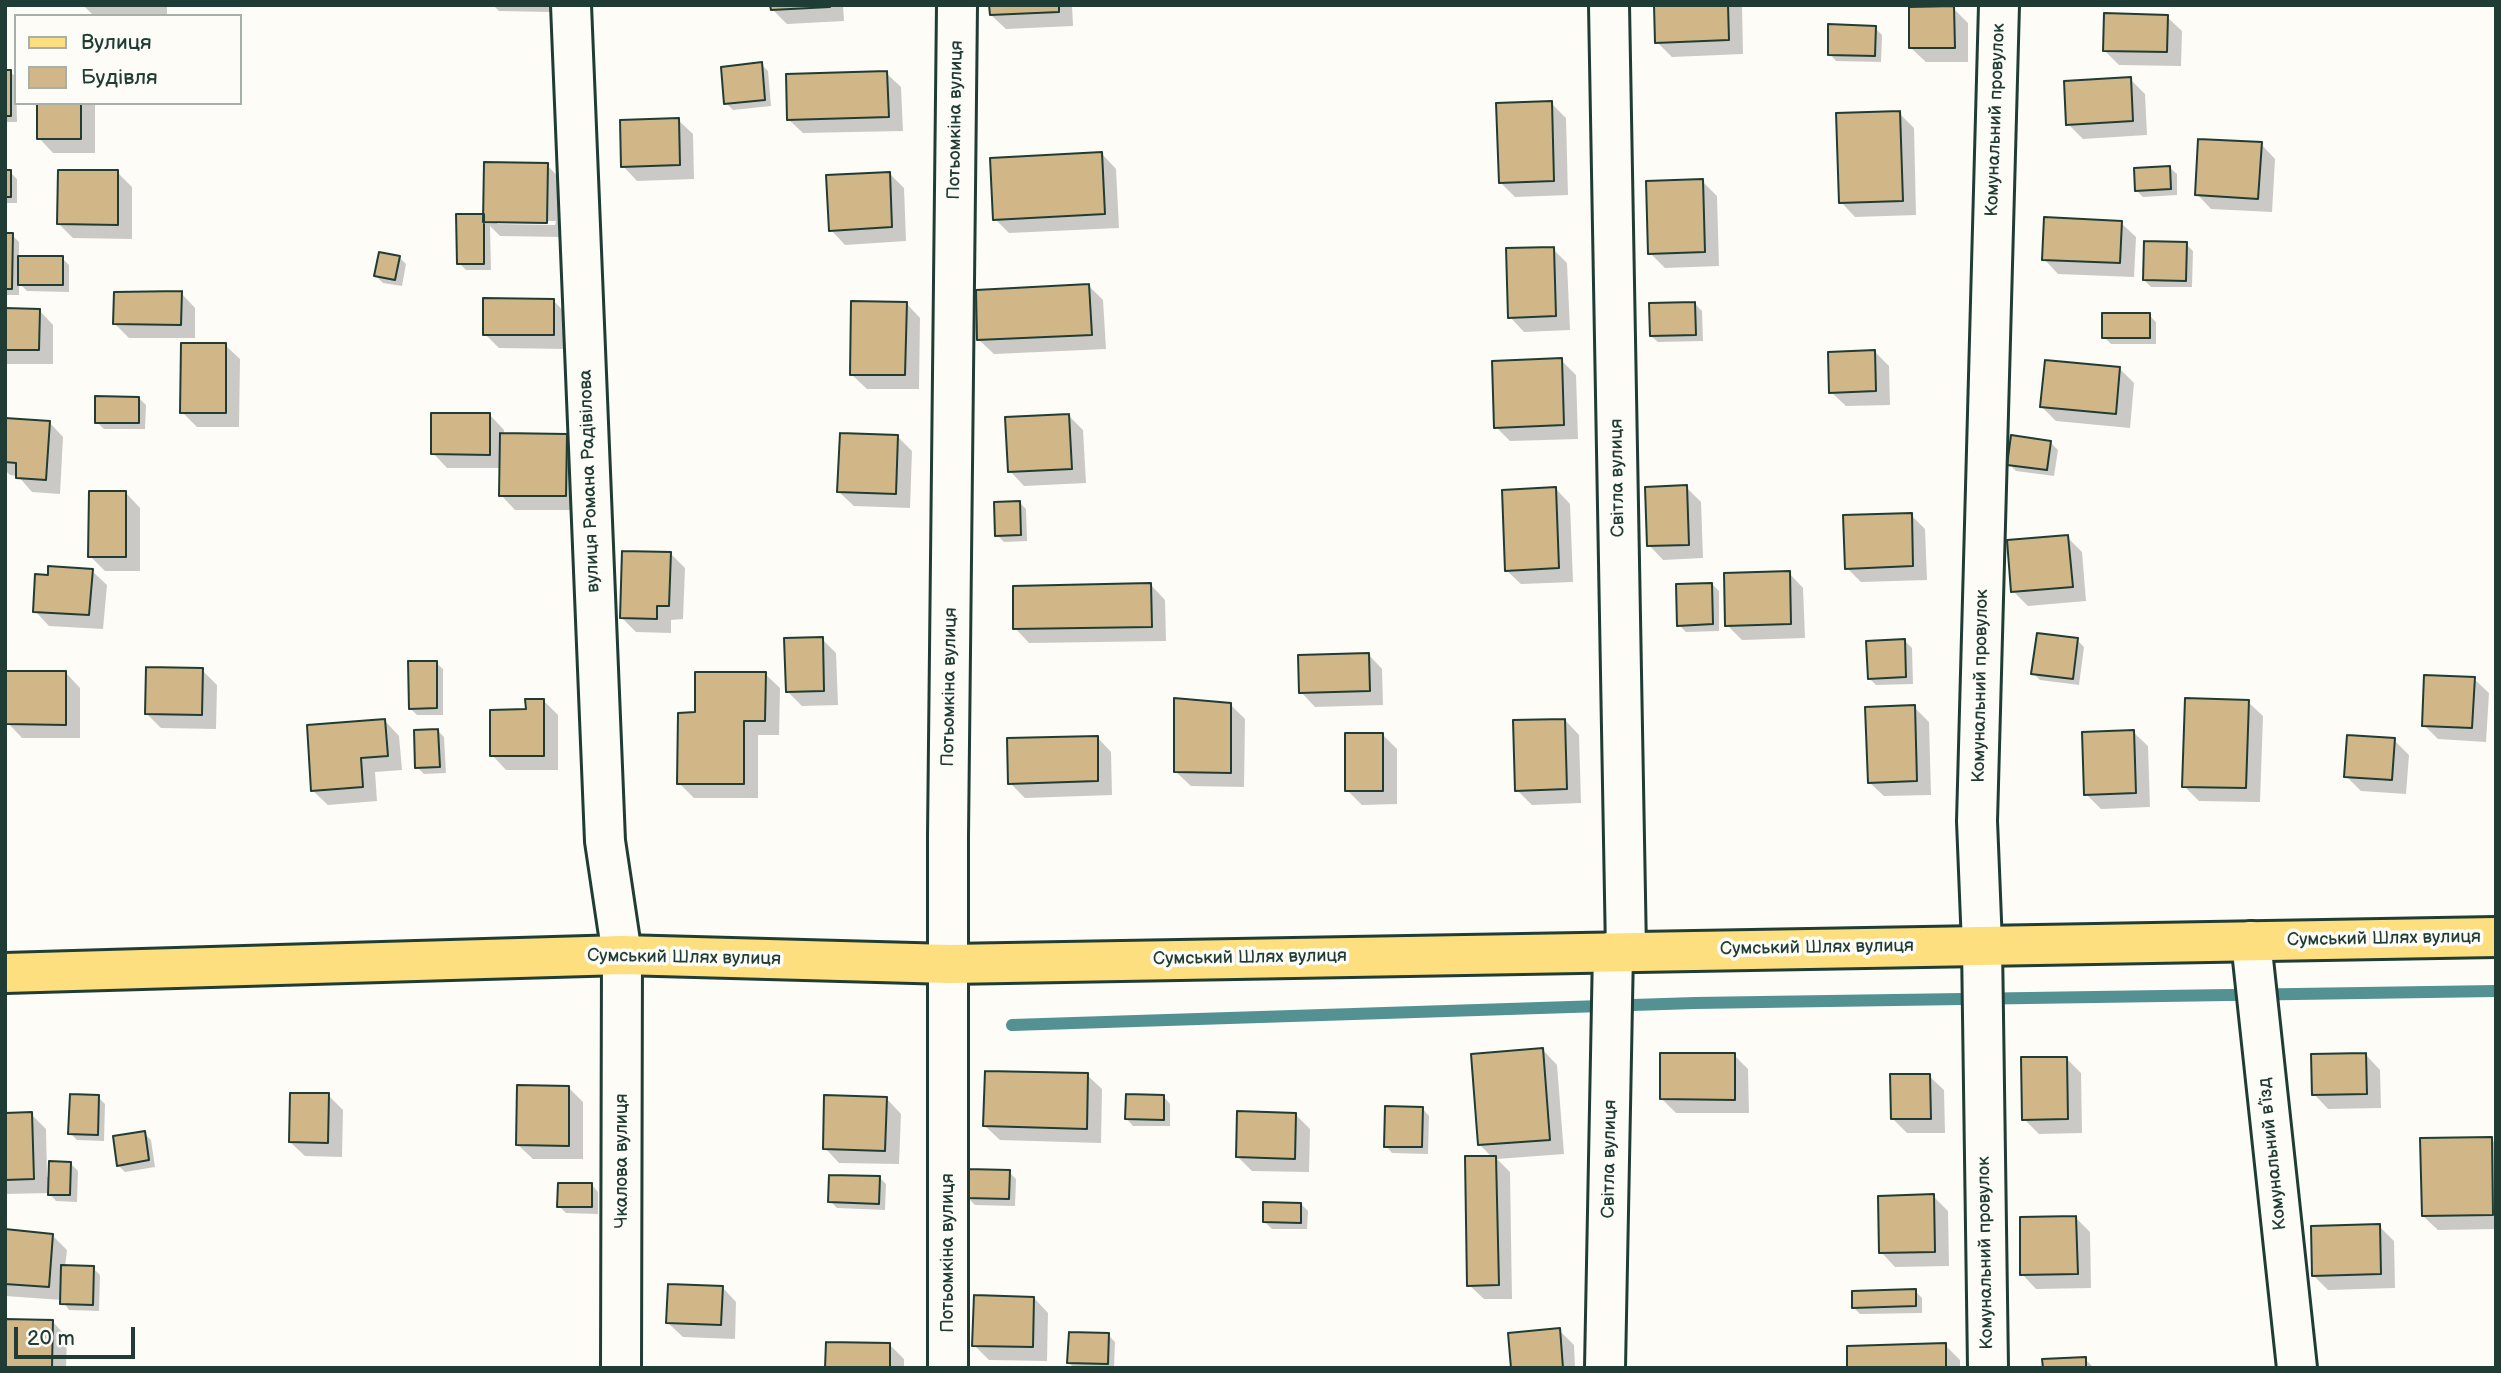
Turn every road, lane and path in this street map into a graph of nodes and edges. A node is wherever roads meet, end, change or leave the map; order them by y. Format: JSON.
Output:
{"nodes":[{"id":1,"x":571,"y":5,"type":"edge"},
{"id":2,"x":957,"y":5,"type":"edge"},
{"id":3,"x":1609,"y":5,"type":"edge"},
{"id":4,"x":1999,"y":5,"type":"edge"},
{"id":5,"x":2496,"y":937,"type":"edge"},
{"id":6,"x":2251,"y":941,"type":"junction"},
{"id":7,"x":1982,"y":945,"type":"junction"},
{"id":8,"x":1620,"y":951,"type":"junction"},
{"id":9,"x":622,"y":955,"type":"junction"},
{"id":10,"x":950,"y":964,"type":"junction"},
{"id":11,"x":5,"y":973,"type":"edge"},
{"id":12,"x":621,"y":1368,"type":"edge"},
{"id":13,"x":948,"y":1368,"type":"edge"},
{"id":14,"x":1605,"y":1368,"type":"edge"},
{"id":15,"x":1988,"y":1368,"type":"edge"},
{"id":16,"x":2297,"y":1368,"type":"edge"}],
"edges":[{"from":1,"to":9,"type":"street","name":"вулиця Романа Радівілова"},
{"from":2,"to":10,"type":"street","name":"Потьомкіна вулиця"},
{"from":3,"to":8,"type":"street","name":"Світла вулиця"},
{"from":4,"to":7,"type":"street","name":"Комунальний провулок"},
{"from":5,"to":6,"type":"main road","name":"Сумський Шлях вулиця"},
{"from":6,"to":7,"type":"main road","name":"Сумський Шлях вулиця"},
{"from":6,"to":16,"type":"street","name":"Комунальний в’їзд"},
{"from":7,"to":8,"type":"main road","name":"Сумський Шлях вулиця"},
{"from":7,"to":15,"type":"street","name":"Комунальний провулок"},
{"from":8,"to":10,"type":"main road","name":"Сумський Шлях вулиця"},
{"from":8,"to":14,"type":"street","name":"Світла вулиця"},
{"from":9,"to":10,"type":"main road","name":"Сумський Шлях вулиця"},
{"from":9,"to":11,"type":"main road","name":"Сумський Шлях вулиця"},
{"from":9,"to":12,"type":"street","name":"Чкалова вулиця"},
{"from":10,"to":13,"type":"street","name":"Потьомкіна вулиця"}]}
